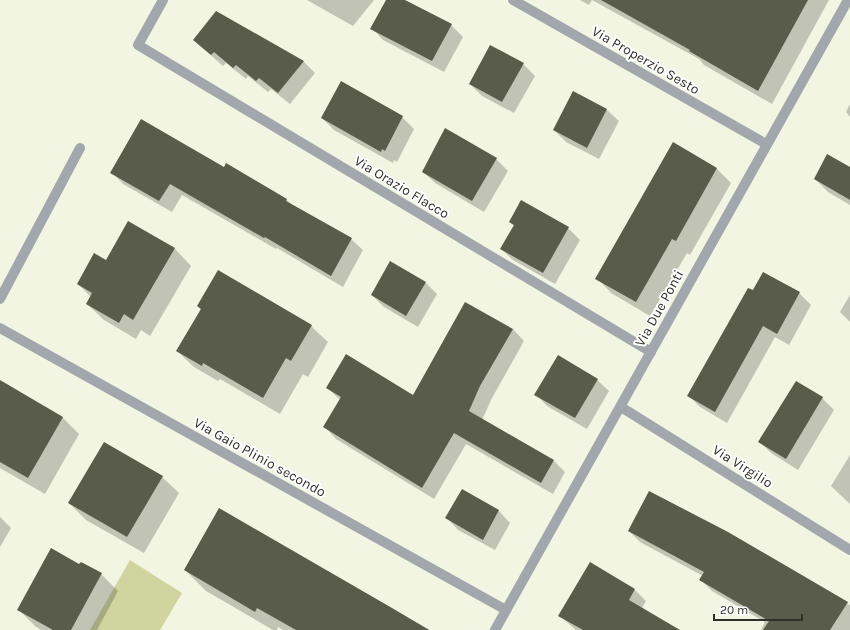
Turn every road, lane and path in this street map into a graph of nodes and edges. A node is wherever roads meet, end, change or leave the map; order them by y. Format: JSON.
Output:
{"nodes":[{"id":1,"x":163,"y":0,"type":"edge"},
{"id":2,"x":513,"y":0,"type":"edge"},
{"id":3,"x":848,"y":0,"type":"edge"},
{"id":4,"x":766,"y":144,"type":"junction"},
{"id":5,"x":80,"y":148,"type":"dead end"},
{"id":6,"x":0,"y":298,"type":"edge"},
{"id":7,"x":0,"y":328,"type":"edge"},
{"id":8,"x":651,"y":352,"type":"junction"},
{"id":9,"x":621,"y":407,"type":"junction"},
{"id":10,"x":850,"y":550,"type":"edge"},
{"id":11,"x":506,"y":610,"type":"junction"},
{"id":12,"x":496,"y":630,"type":"edge"}],
"edges":[{"from":1,"to":8,"type":"street","name":"Via Orazio Flacco"},
{"from":2,"to":4,"type":"street","name":"Via Properzio Sesto"},
{"from":3,"to":4,"type":"street","name":"Via Due Ponti"},
{"from":4,"to":8,"type":"street","name":"Via Due Ponti"},
{"from":5,"to":6,"type":"street"},
{"from":7,"to":11,"type":"street","name":"Via Gaio Plinio secondo"},
{"from":8,"to":9,"type":"street","name":"Via Due Ponti"},
{"from":9,"to":10,"type":"street","name":"Via Virgilio"},
{"from":9,"to":11,"type":"street","name":"Via Due Ponti"},
{"from":11,"to":12,"type":"street","name":"Via Due Ponti"}]}
